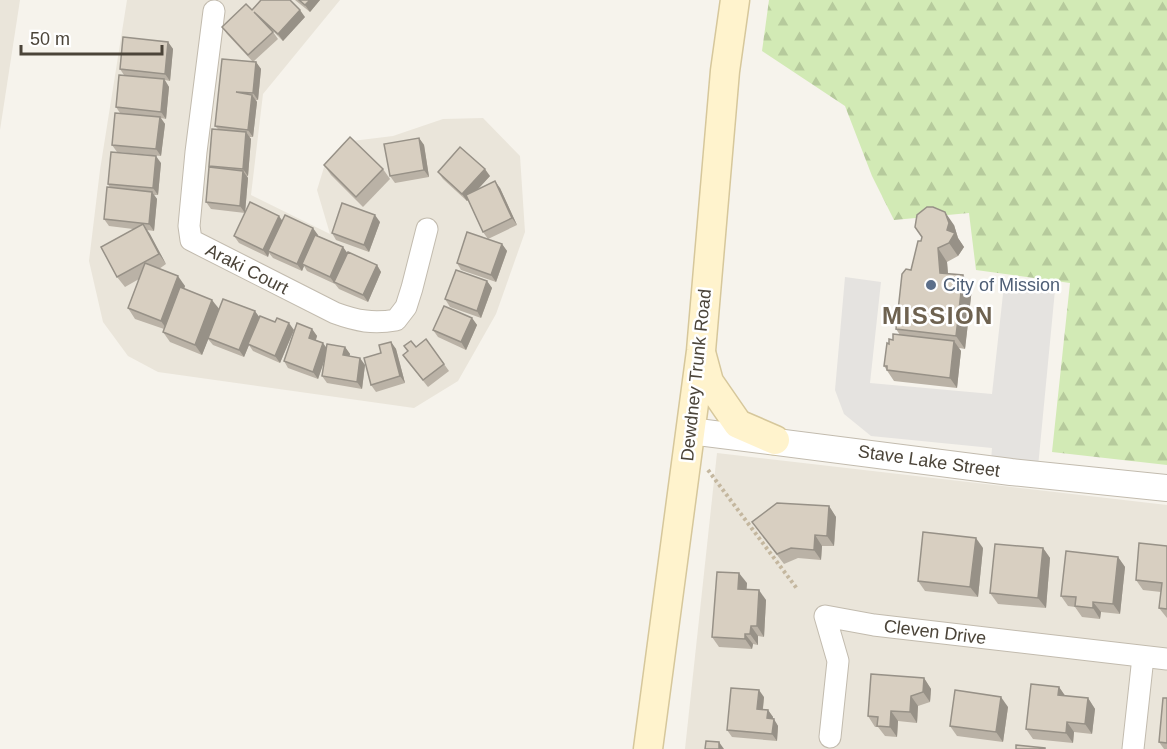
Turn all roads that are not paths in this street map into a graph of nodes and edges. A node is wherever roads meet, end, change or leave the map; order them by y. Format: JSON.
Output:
{"nodes":[{"id":1,"x":735,"y":0,"type":"edge"},
{"id":2,"x":214,"y":11,"type":"dead end"},
{"id":3,"x":427,"y":229,"type":"dead end"},
{"id":4,"x":701,"y":351,"type":"junction"},
{"id":5,"x":690,"y":431,"type":"junction"},
{"id":6,"x":775,"y":441,"type":"junction"},
{"id":7,"x":1167,"y":488,"type":"edge"},
{"id":8,"x":1143,"y":657,"type":"junction"},
{"id":9,"x":1167,"y":659,"type":"edge"},
{"id":10,"x":830,"y":737,"type":"dead end"},
{"id":11,"x":648,"y":749,"type":"edge"},
{"id":12,"x":1133,"y":749,"type":"edge"}],
"edges":[{"from":1,"to":4,"type":"main road","name":"Dewdney Trunk Road"},
{"from":2,"to":3,"type":"street","name":"Araki Court"},
{"from":4,"to":5,"type":"main road","name":"Dewdney Trunk Road"},
{"from":4,"to":6,"type":"main road"},
{"from":5,"to":6,"type":"street","name":"Stave Lake Street"},
{"from":5,"to":11,"type":"main road","name":"Dewdney Trunk Road"},
{"from":6,"to":7,"type":"street","name":"Stave Lake Street"},
{"from":8,"to":9,"type":"street","name":"Cleven Drive"},
{"from":8,"to":10,"type":"street","name":"Cleven Drive"},
{"from":8,"to":12,"type":"street"}]}
